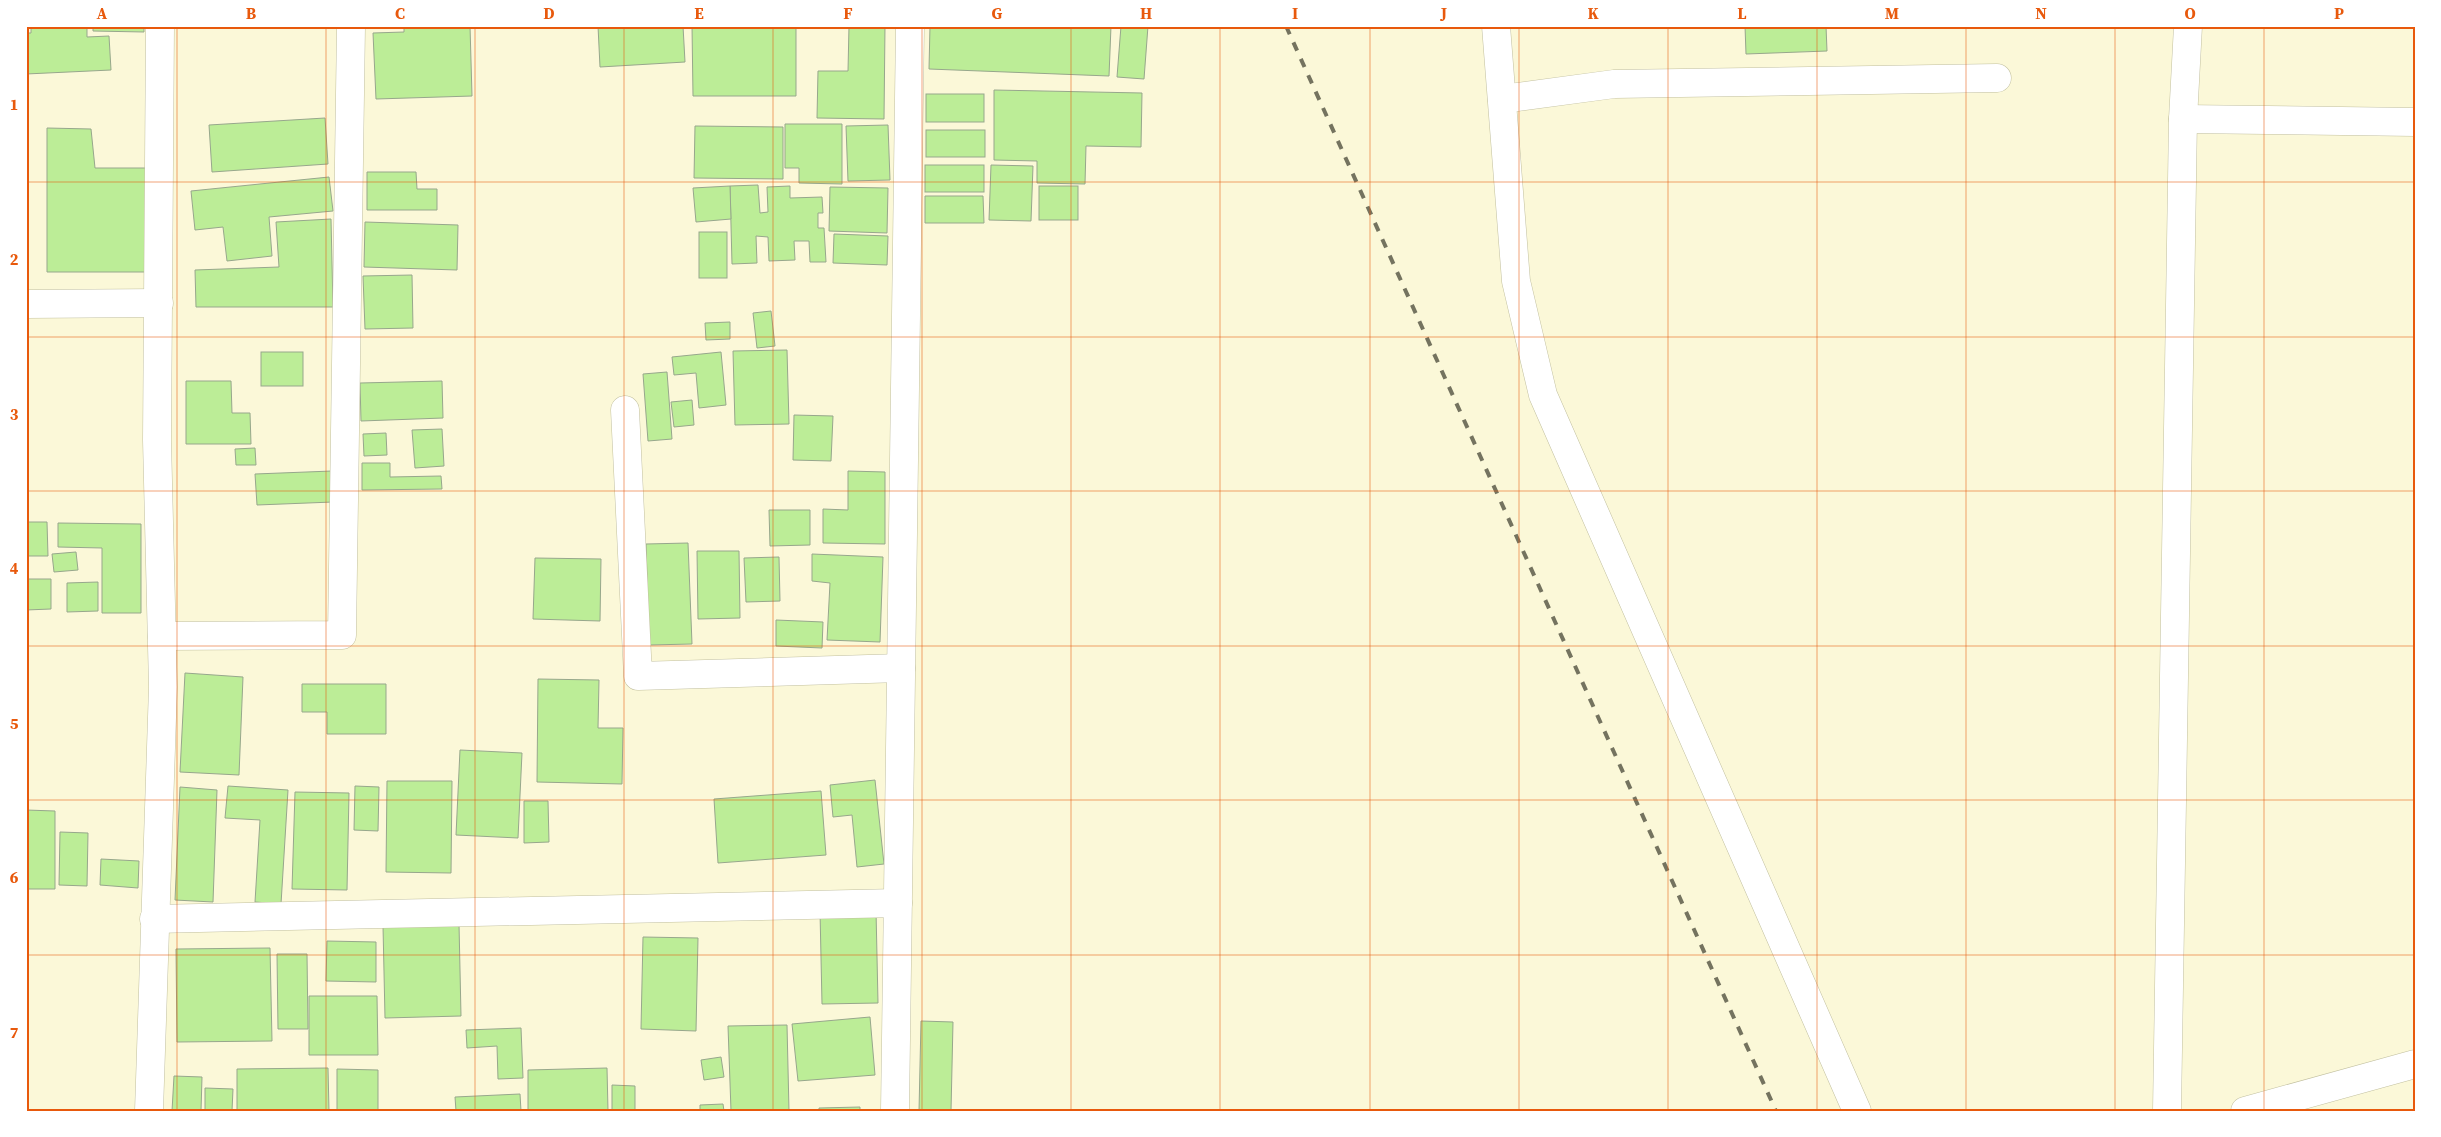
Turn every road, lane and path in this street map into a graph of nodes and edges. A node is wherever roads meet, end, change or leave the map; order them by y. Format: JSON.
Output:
{"nodes":[{"id":1,"x":160,"y":26,"type":"edge"},
{"id":2,"x":351,"y":26,"type":"edge"},
{"id":3,"x":910,"y":26,"type":"edge"},
{"id":4,"x":1496,"y":26,"type":"edge"},
{"id":5,"x":2188,"y":26,"type":"edge"},
{"id":6,"x":1997,"y":78,"type":"dead end"},
{"id":7,"x":1502,"y":99,"type":"junction"},
{"id":8,"x":2183,"y":119,"type":"junction"},
{"id":9,"x":2415,"y":122,"type":"edge"},
{"id":10,"x":158,"y":303,"type":"junction"},
{"id":11,"x":26,"y":304,"type":"edge"},
{"id":12,"x":625,"y":410,"type":"dead end"},
{"id":13,"x":162,"y":636,"type":"junction"},
{"id":14,"x":901,"y":668,"type":"junction"},
{"id":15,"x":898,"y":903,"type":"junction"},
{"id":16,"x":154,"y":919,"type":"junction"},
{"id":17,"x":2415,"y":1064,"type":"edge"},
{"id":18,"x":149,"y":1111,"type":"edge"},
{"id":19,"x":895,"y":1111,"type":"edge"},
{"id":20,"x":1857,"y":1111,"type":"edge"},
{"id":21,"x":2167,"y":1111,"type":"edge"},
{"id":22,"x":2245,"y":1111,"type":"edge"}],
"edges":[{"from":1,"to":10,"type":"street"},
{"from":2,"to":13,"type":"street"},
{"from":3,"to":14,"type":"street"},
{"from":4,"to":7,"type":"street"},
{"from":5,"to":8,"type":"street"},
{"from":6,"to":7,"type":"street"},
{"from":7,"to":20,"type":"street"},
{"from":8,"to":9,"type":"street"},
{"from":8,"to":21,"type":"street"},
{"from":10,"to":11,"type":"street"},
{"from":10,"to":13,"type":"street"},
{"from":12,"to":14,"type":"street"},
{"from":13,"to":16,"type":"street"},
{"from":14,"to":15,"type":"street"},
{"from":15,"to":16,"type":"street"},
{"from":15,"to":19,"type":"street"},
{"from":16,"to":18,"type":"street"},
{"from":17,"to":22,"type":"street"}]}
